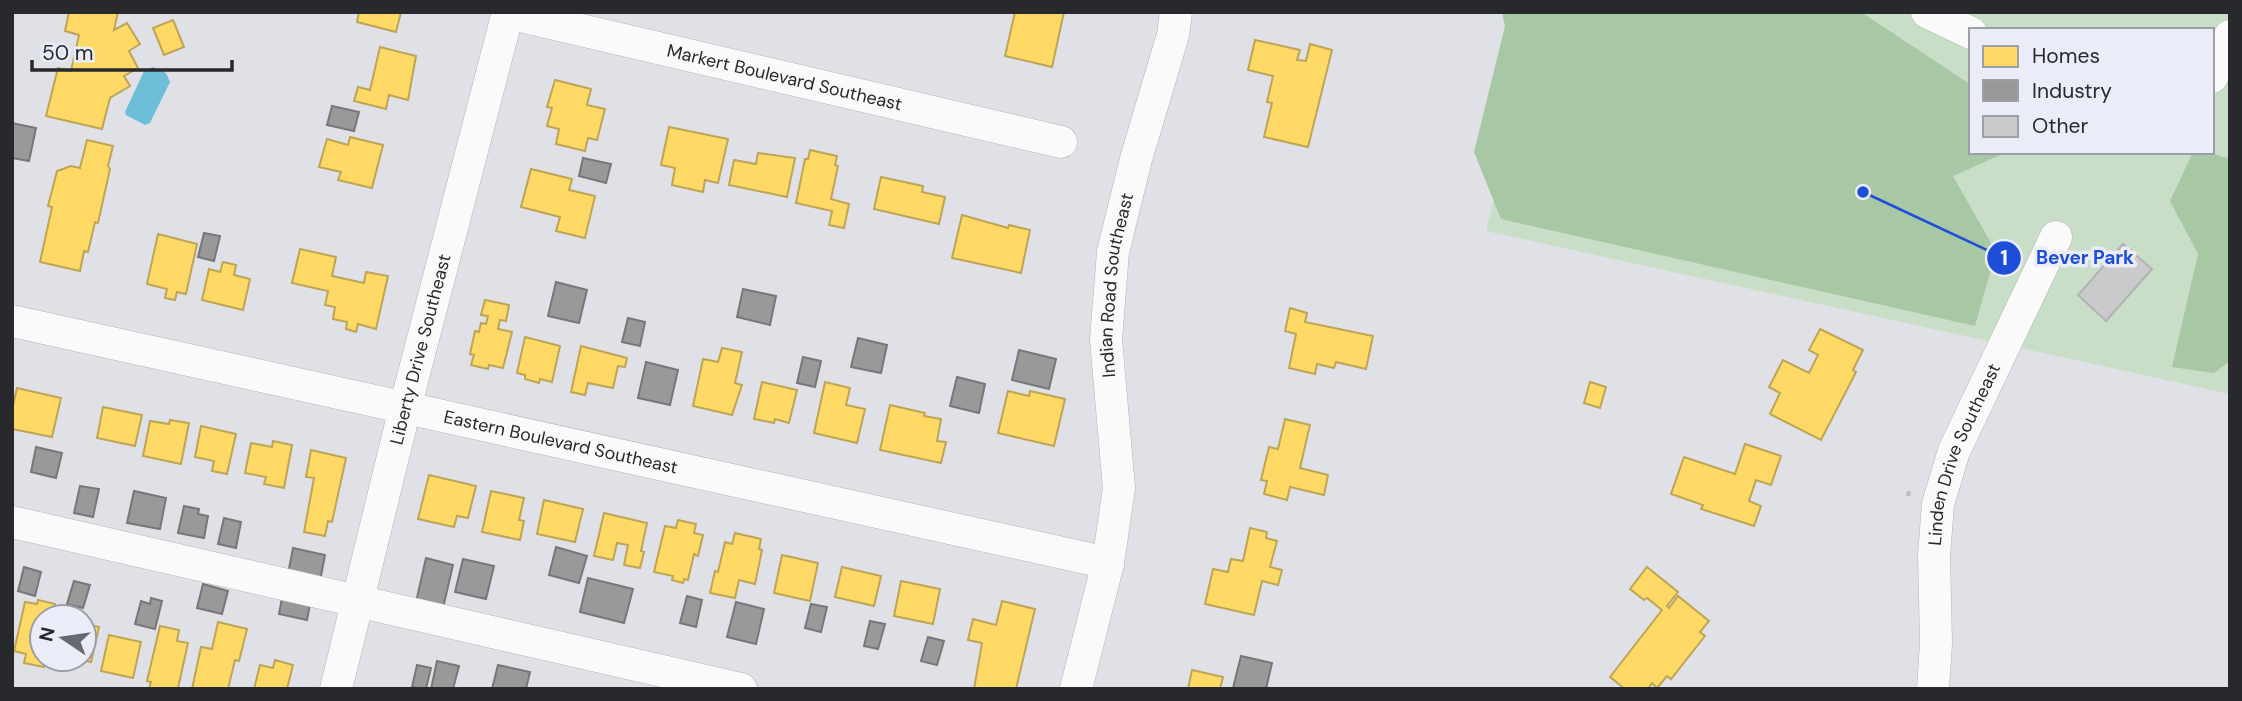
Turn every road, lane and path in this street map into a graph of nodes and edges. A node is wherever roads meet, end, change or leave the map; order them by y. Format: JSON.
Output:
{"nodes":[{"id":1,"x":1176,"y":12,"type":"edge"},
{"id":2,"x":1927,"y":12,"type":"edge"},
{"id":3,"x":508,"y":13,"type":"edge"},
{"id":4,"x":1969,"y":32,"type":"edge"},
{"id":5,"x":2230,"y":36,"type":"edge"},
{"id":6,"x":2214,"y":72,"type":"edge"},
{"id":7,"x":1061,"y":142,"type":"dead end"},
{"id":8,"x":2056,"y":237,"type":"dead end"},
{"id":9,"x":12,"y":321,"type":"edge"},
{"id":10,"x":405,"y":408,"type":"junction"},
{"id":11,"x":12,"y":523,"type":"edge"},
{"id":12,"x":1108,"y":563,"type":"junction"},
{"id":13,"x":358,"y":600,"type":"junction"},
{"id":14,"x":336,"y":689,"type":"edge"},
{"id":15,"x":741,"y":689,"type":"edge"},
{"id":16,"x":1076,"y":689,"type":"edge"},
{"id":17,"x":1933,"y":689,"type":"edge"}],
"edges":[{"from":1,"to":12,"type":"street","name":"Indian Road Southeast"},
{"from":2,"to":4,"type":"street"},
{"from":3,"to":7,"type":"street","name":"Markert Boulevard Southeast"},
{"from":3,"to":10,"type":"street","name":"Liberty Drive Southeast"},
{"from":5,"to":6,"type":"street"},
{"from":8,"to":17,"type":"street","name":"Linden Drive Southeast"},
{"from":9,"to":10,"type":"street","name":"Eastern Boulevard Southeast"},
{"from":10,"to":12,"type":"street","name":"Eastern Boulevard Southeast"},
{"from":10,"to":13,"type":"street","name":"Liberty Drive Southeast"},
{"from":11,"to":13,"type":"street"},
{"from":12,"to":16,"type":"street","name":"Indian Road Southeast"},
{"from":13,"to":14,"type":"street","name":"Liberty Drive Southeast"},
{"from":13,"to":15,"type":"street"}]}
